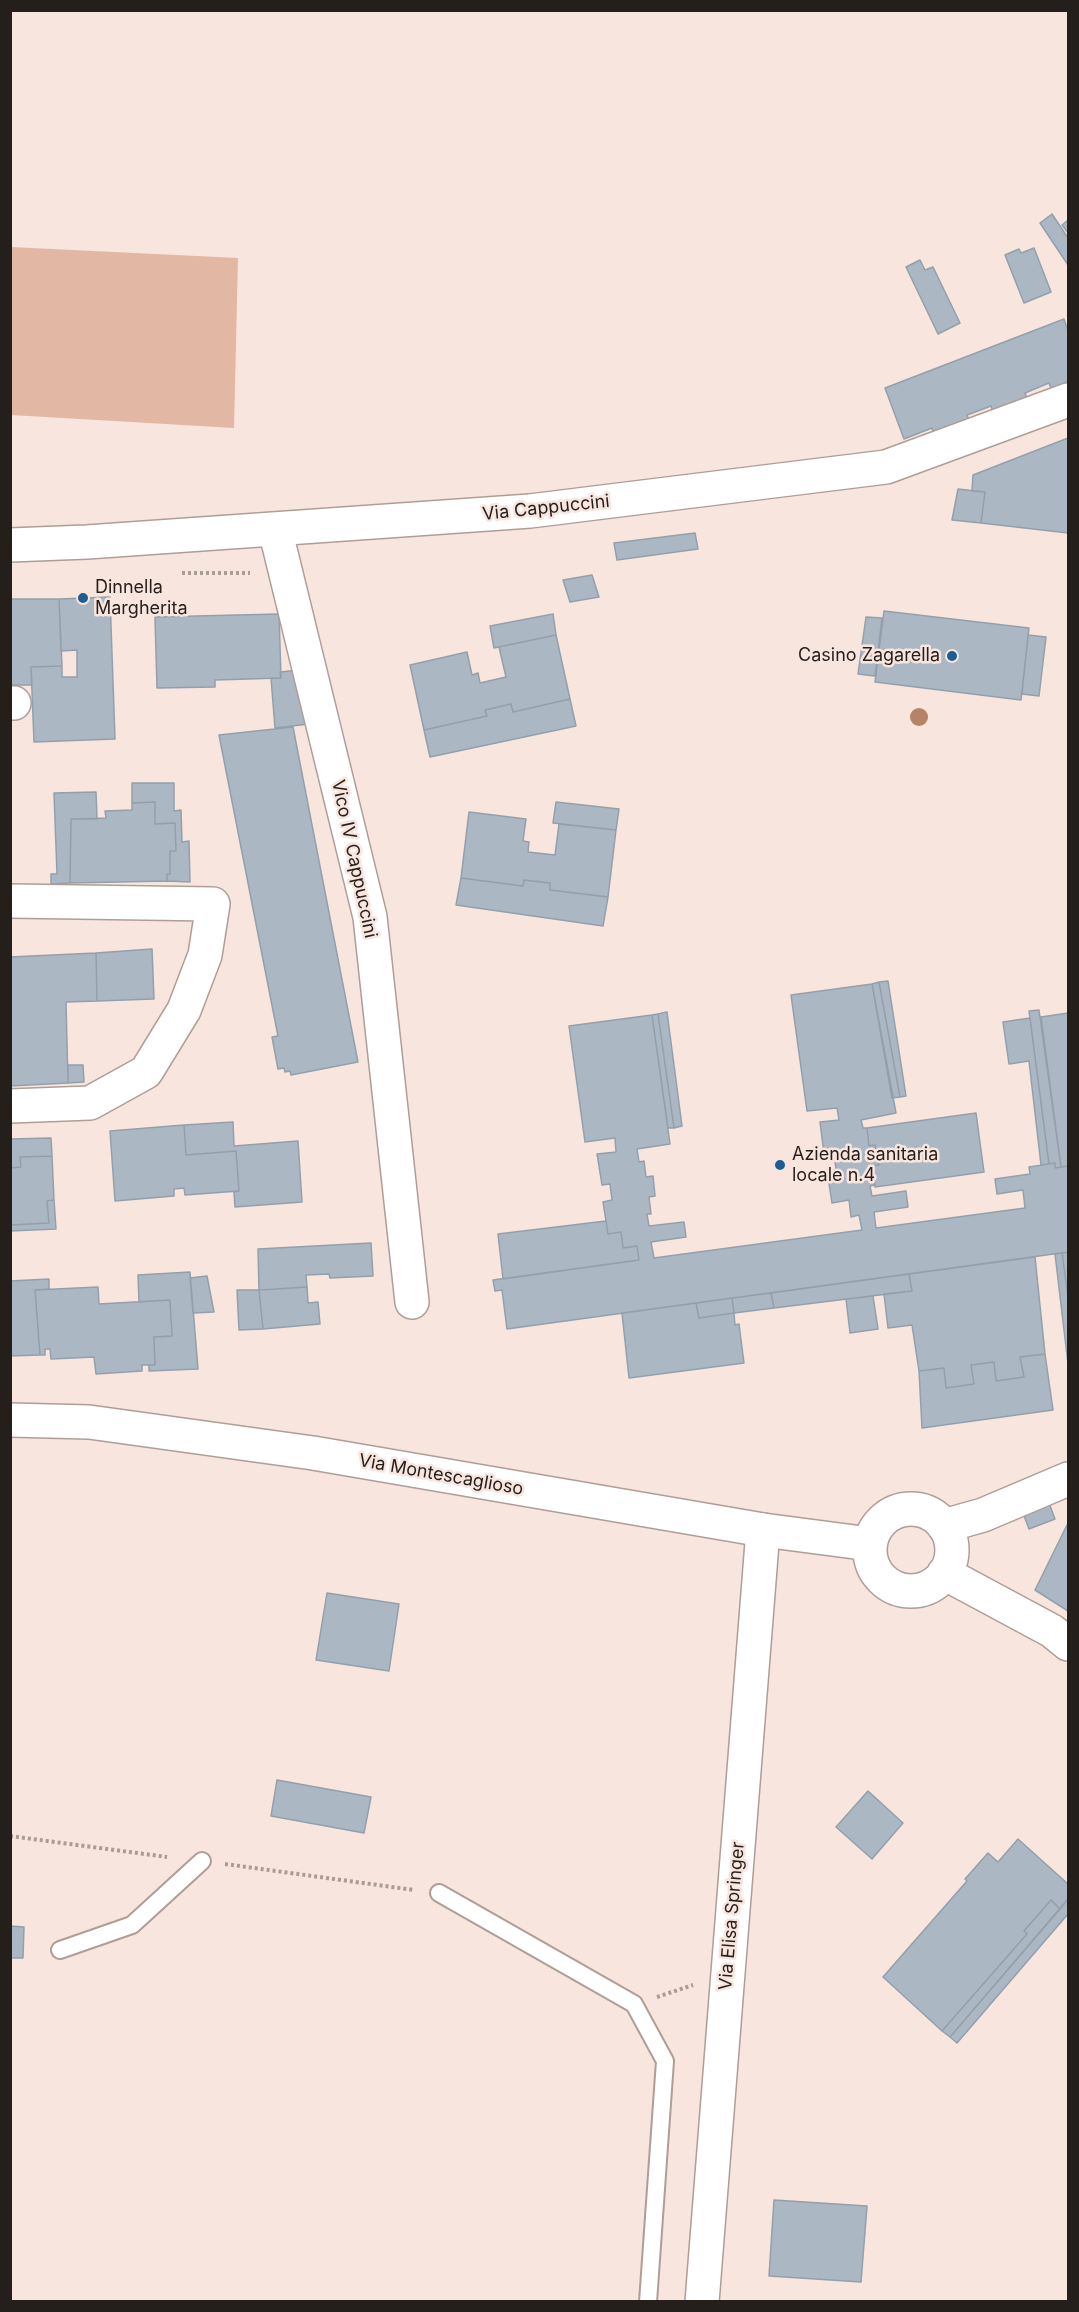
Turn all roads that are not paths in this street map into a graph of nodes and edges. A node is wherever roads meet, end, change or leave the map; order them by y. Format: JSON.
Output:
{"nodes":[{"id":1,"x":1068,"y":400,"type":"edge"},
{"id":2,"x":276,"y":529,"type":"junction"},
{"id":3,"x":10,"y":545,"type":"edge"},
{"id":4,"x":10,"y":901,"type":"edge"},
{"id":5,"x":10,"y":1106,"type":"edge"},
{"id":6,"x":412,"y":1302,"type":"dead end"},
{"id":7,"x":10,"y":1420,"type":"edge"},
{"id":8,"x":1068,"y":1479,"type":"edge"},
{"id":9,"x":944,"y":1526,"type":"junction"},
{"id":10,"x":763,"y":1530,"type":"junction"},
{"id":11,"x":870,"y":1544,"type":"junction"},
{"id":12,"x":944,"y":1573,"type":"junction"},
{"id":13,"x":1068,"y":1644,"type":"edge"},
{"id":14,"x":202,"y":1861,"type":"dead end"},
{"id":15,"x":439,"y":1893,"type":"dead end"},
{"id":16,"x":60,"y":1950,"type":"dead end"},
{"id":17,"x":648,"y":2301,"type":"edge"},
{"id":18,"x":702,"y":2301,"type":"edge"}],
"edges":[{"from":1,"to":2,"type":"street","name":"Via Cappuccini"},
{"from":2,"to":3,"type":"street","name":"Via Cappuccini"},
{"from":2,"to":6,"type":"street","name":"Vico IV Cappuccini"},
{"from":4,"to":5,"type":"street"},
{"from":7,"to":10,"type":"street","name":"Via Montescaglioso"},
{"from":8,"to":9,"type":"street"},
{"from":9,"to":11,"type":"street"},
{"from":9,"to":12,"type":"street"},
{"from":10,"to":11,"type":"street","name":"Via Montescaglioso"},
{"from":10,"to":18,"type":"street","name":"Via Elisa Springer"},
{"from":11,"to":12,"type":"street"},
{"from":12,"to":13,"type":"street"},
{"from":14,"to":16,"type":"lane"},
{"from":15,"to":17,"type":"lane"}]}
